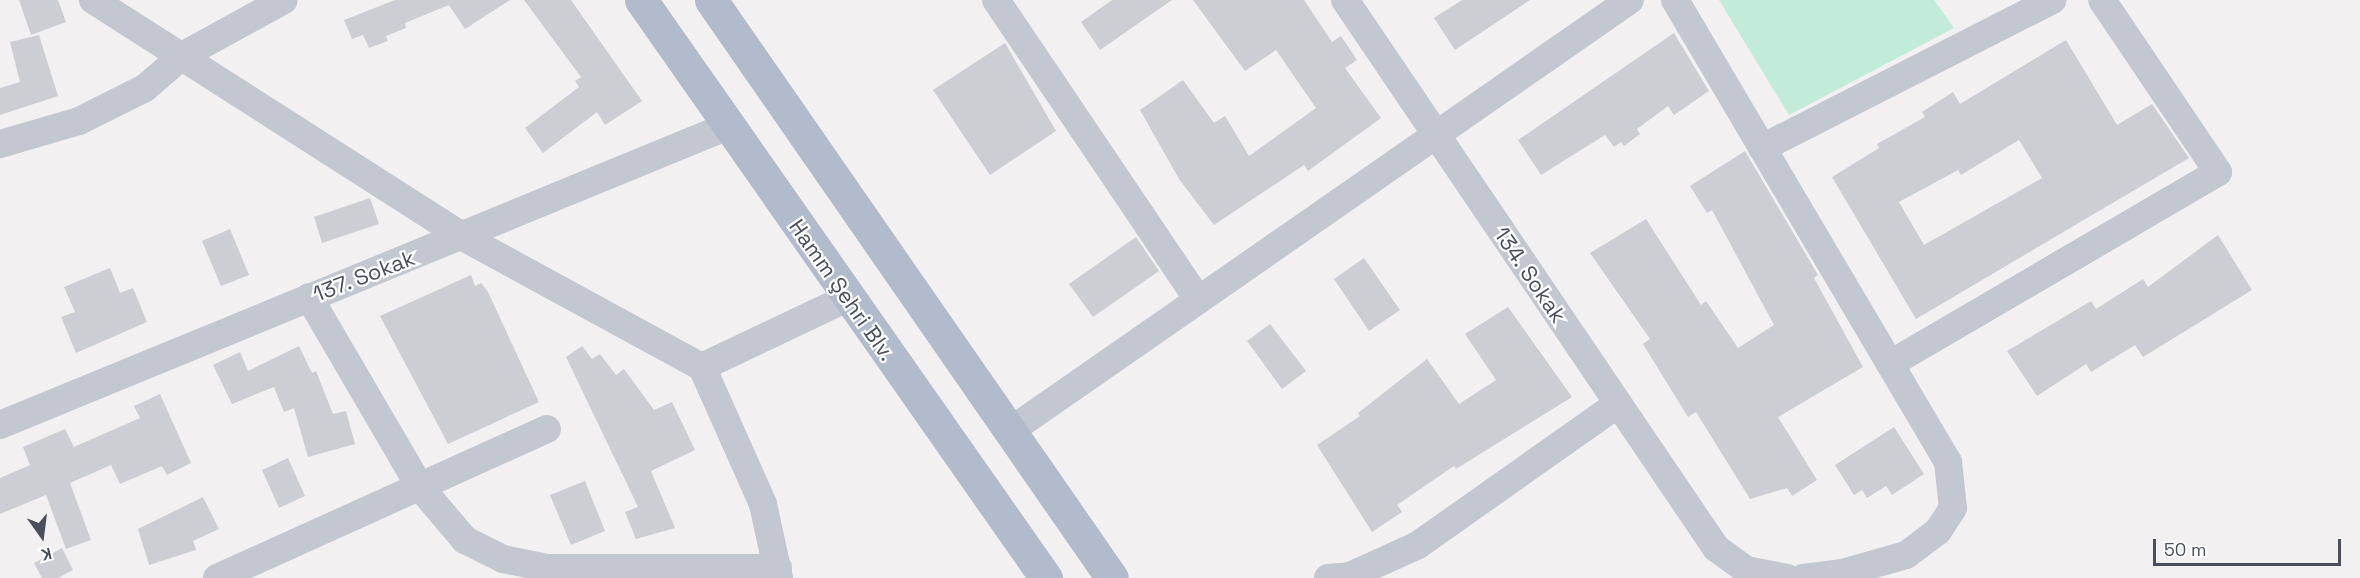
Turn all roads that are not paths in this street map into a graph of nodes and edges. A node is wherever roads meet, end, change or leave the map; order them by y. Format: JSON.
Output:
{"nodes":[{"id":1,"x":93,"y":0,"type":"edge"},
{"id":2,"x":285,"y":0,"type":"edge"},
{"id":3,"x":640,"y":0,"type":"edge"},
{"id":4,"x":711,"y":0,"type":"edge"},
{"id":5,"x":996,"y":0,"type":"edge"},
{"id":6,"x":1345,"y":0,"type":"edge"},
{"id":7,"x":1630,"y":0,"type":"edge"},
{"id":8,"x":1675,"y":0,"type":"edge"},
{"id":9,"x":2052,"y":0,"type":"edge"},
{"id":10,"x":2102,"y":0,"type":"edge"},
{"id":11,"x":182,"y":56,"type":"junction"},
{"id":12,"x":728,"y":126,"type":"junction"},
{"id":13,"x":1435,"y":135,"type":"junction"},
{"id":14,"x":0,"y":144,"type":"edge"},
{"id":15,"x":1762,"y":148,"type":"junction"},
{"id":16,"x":465,"y":238,"type":"junction"},
{"id":17,"x":309,"y":297,"type":"junction"},
{"id":18,"x":848,"y":298,"type":"junction"},
{"id":19,"x":1198,"y":300,"type":"junction"},
{"id":20,"x":1890,"y":364,"type":"junction"},
{"id":21,"x":702,"y":367,"type":"junction"},
{"id":22,"x":1618,"y":404,"type":"junction"},
{"id":23,"x":0,"y":425,"type":"edge"},
{"id":24,"x":547,"y":429,"type":"dead end"},
{"id":25,"x":1010,"y":431,"type":"junction"},
{"id":26,"x":420,"y":487,"type":"junction"},
{"id":27,"x":779,"y":573,"type":"edge"},
{"id":28,"x":217,"y":578,"type":"edge"},
{"id":29,"x":1046,"y":578,"type":"edge"},
{"id":30,"x":1112,"y":578,"type":"edge"},
{"id":31,"x":1328,"y":578,"type":"edge"},
{"id":32,"x":1787,"y":578,"type":"edge"},
{"id":33,"x":1803,"y":578,"type":"edge"}],
"edges":[{"from":1,"to":11,"type":"street"},
{"from":2,"to":11,"type":"street"},
{"from":3,"to":12,"type":"main road","name":"Hamm Şehri Blv."},
{"from":4,"to":25,"type":"main road"},
{"from":5,"to":19,"type":"street"},
{"from":6,"to":13,"type":"street","name":"134. Sokak"},
{"from":7,"to":13,"type":"street"},
{"from":8,"to":15,"type":"street"},
{"from":9,"to":15,"type":"street"},
{"from":10,"to":20,"type":"street"},
{"from":11,"to":14,"type":"street"},
{"from":11,"to":16,"type":"street"},
{"from":12,"to":16,"type":"street","name":"137. Sokak"},
{"from":12,"to":18,"type":"main road","name":"Hamm Şehri Blv."},
{"from":13,"to":19,"type":"street"},
{"from":13,"to":22,"type":"street","name":"134. Sokak"},
{"from":15,"to":20,"type":"street"},
{"from":16,"to":17,"type":"street","name":"137. Sokak"},
{"from":16,"to":21,"type":"street"},
{"from":17,"to":23,"type":"street","name":"137. Sokak"},
{"from":17,"to":26,"type":"street"},
{"from":18,"to":21,"type":"street"},
{"from":18,"to":29,"type":"main road","name":"Hamm Şehri Blv."},
{"from":19,"to":25,"type":"street"},
{"from":20,"to":33,"type":"street"},
{"from":21,"to":27,"type":"street"},
{"from":22,"to":31,"type":"street"},
{"from":22,"to":32,"type":"street","name":"134. Sokak"},
{"from":24,"to":26,"type":"street"},
{"from":25,"to":30,"type":"main road"},
{"from":26,"to":27,"type":"street"},
{"from":26,"to":28,"type":"street"}]}
